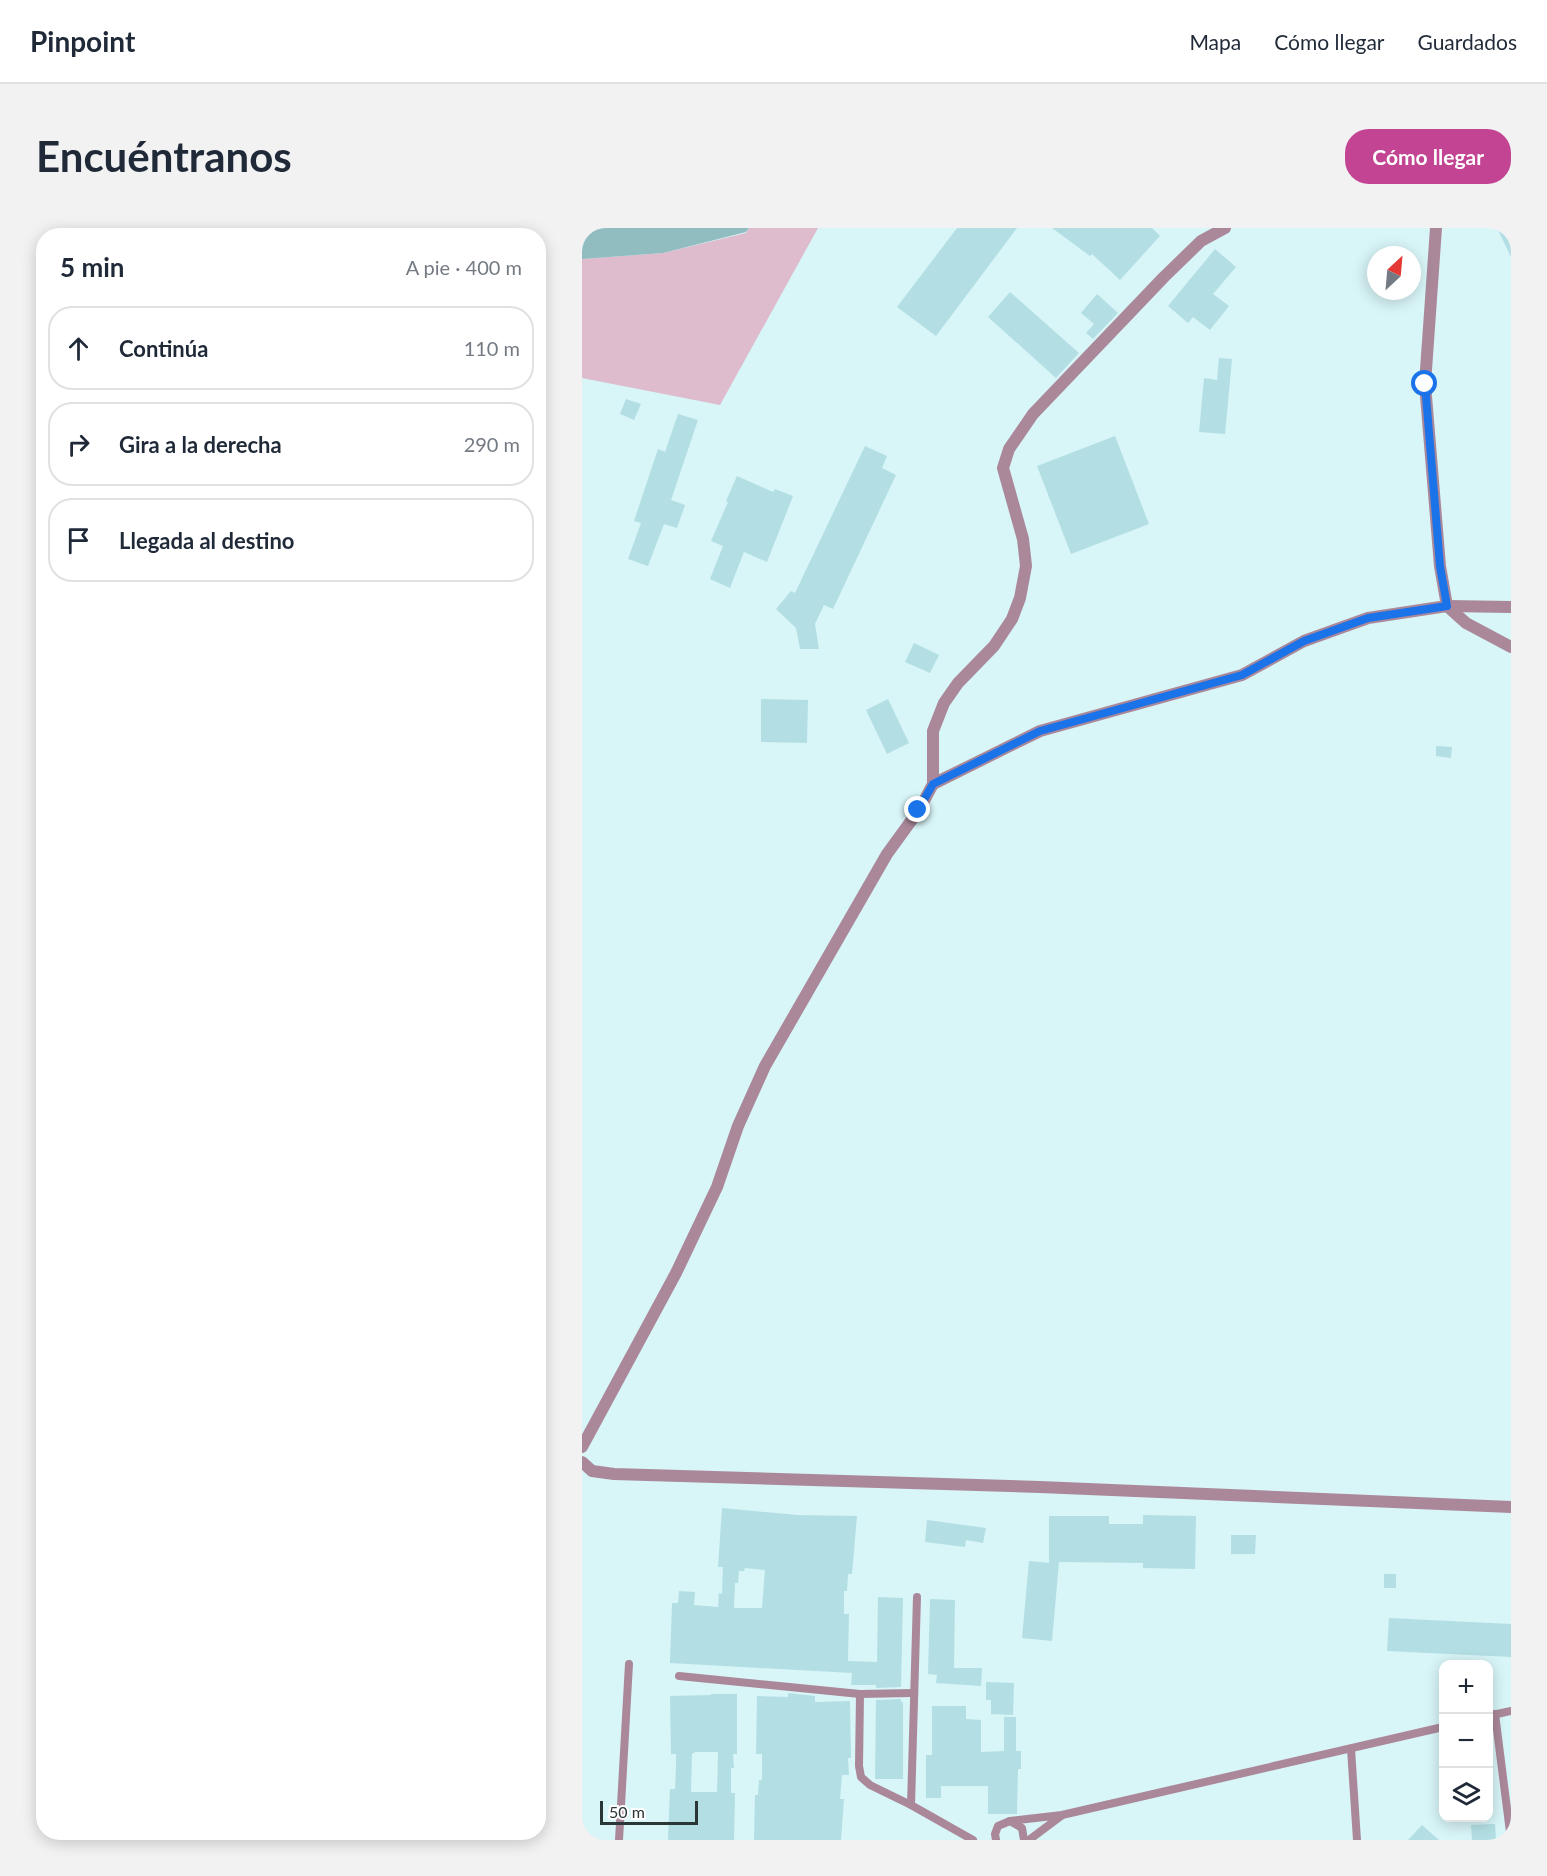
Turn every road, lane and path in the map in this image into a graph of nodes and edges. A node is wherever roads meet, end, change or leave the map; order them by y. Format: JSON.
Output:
{"nodes":[{"id":1,"x":1225,"y":228,"type":"edge"},
{"id":2,"x":1436,"y":228,"type":"edge"},
{"id":3,"x":1447,"y":606,"type":"junction"},
{"id":4,"x":1511,"y":607,"type":"edge"},
{"id":5,"x":1511,"y":647,"type":"edge"},
{"id":6,"x":933,"y":784,"type":"junction"},
{"id":7,"x":582,"y":1447,"type":"edge"},
{"id":8,"x":582,"y":1462,"type":"edge"},
{"id":9,"x":1511,"y":1507,"type":"edge"},
{"id":10,"x":917,"y":1597,"type":"dead end"},
{"id":11,"x":629,"y":1664,"type":"dead end"},
{"id":12,"x":679,"y":1676,"type":"dead end"},
{"id":13,"x":860,"y":1694,"type":"junction"},
{"id":14,"x":914,"y":1694,"type":"junction"},
{"id":15,"x":1511,"y":1710,"type":"edge"},
{"id":16,"x":1493,"y":1715,"type":"edge"},
{"id":17,"x":1493,"y":1722,"type":"edge"},
{"id":18,"x":1439,"y":1728,"type":"edge"},
{"id":19,"x":1352,"y":1749,"type":"junction"},
{"id":20,"x":911,"y":1805,"type":"junction"},
{"id":21,"x":1062,"y":1815,"type":"junction"},
{"id":22,"x":1010,"y":1821,"type":"junction"},
{"id":23,"x":992,"y":1839,"type":"edge"},
{"id":24,"x":619,"y":1840,"type":"edge"},
{"id":25,"x":973,"y":1840,"type":"edge"},
{"id":26,"x":1024,"y":1840,"type":"edge"},
{"id":27,"x":1029,"y":1840,"type":"edge"},
{"id":28,"x":1357,"y":1840,"type":"edge"},
{"id":29,"x":1511,"y":1840,"type":"edge"}],
"edges":[{"from":1,"to":6,"type":"street"},
{"from":2,"to":3,"type":"street"},
{"from":3,"to":4,"type":"street"},
{"from":3,"to":5,"type":"street"},
{"from":3,"to":6,"type":"street"},
{"from":6,"to":7,"type":"street"},
{"from":8,"to":9,"type":"street"},
{"from":10,"to":14,"type":"lane"},
{"from":11,"to":24,"type":"lane"},
{"from":12,"to":13,"type":"lane"},
{"from":13,"to":14,"type":"lane"},
{"from":13,"to":20,"type":"lane"},
{"from":14,"to":20,"type":"lane"},
{"from":15,"to":16,"type":"lane"},
{"from":17,"to":29,"type":"lane"},
{"from":18,"to":19,"type":"lane"},
{"from":19,"to":21,"type":"lane"},
{"from":19,"to":28,"type":"lane"},
{"from":20,"to":25,"type":"lane"},
{"from":21,"to":22,"type":"lane"},
{"from":21,"to":27,"type":"lane"},
{"from":22,"to":23,"type":"lane"},
{"from":22,"to":26,"type":"lane"}]}
